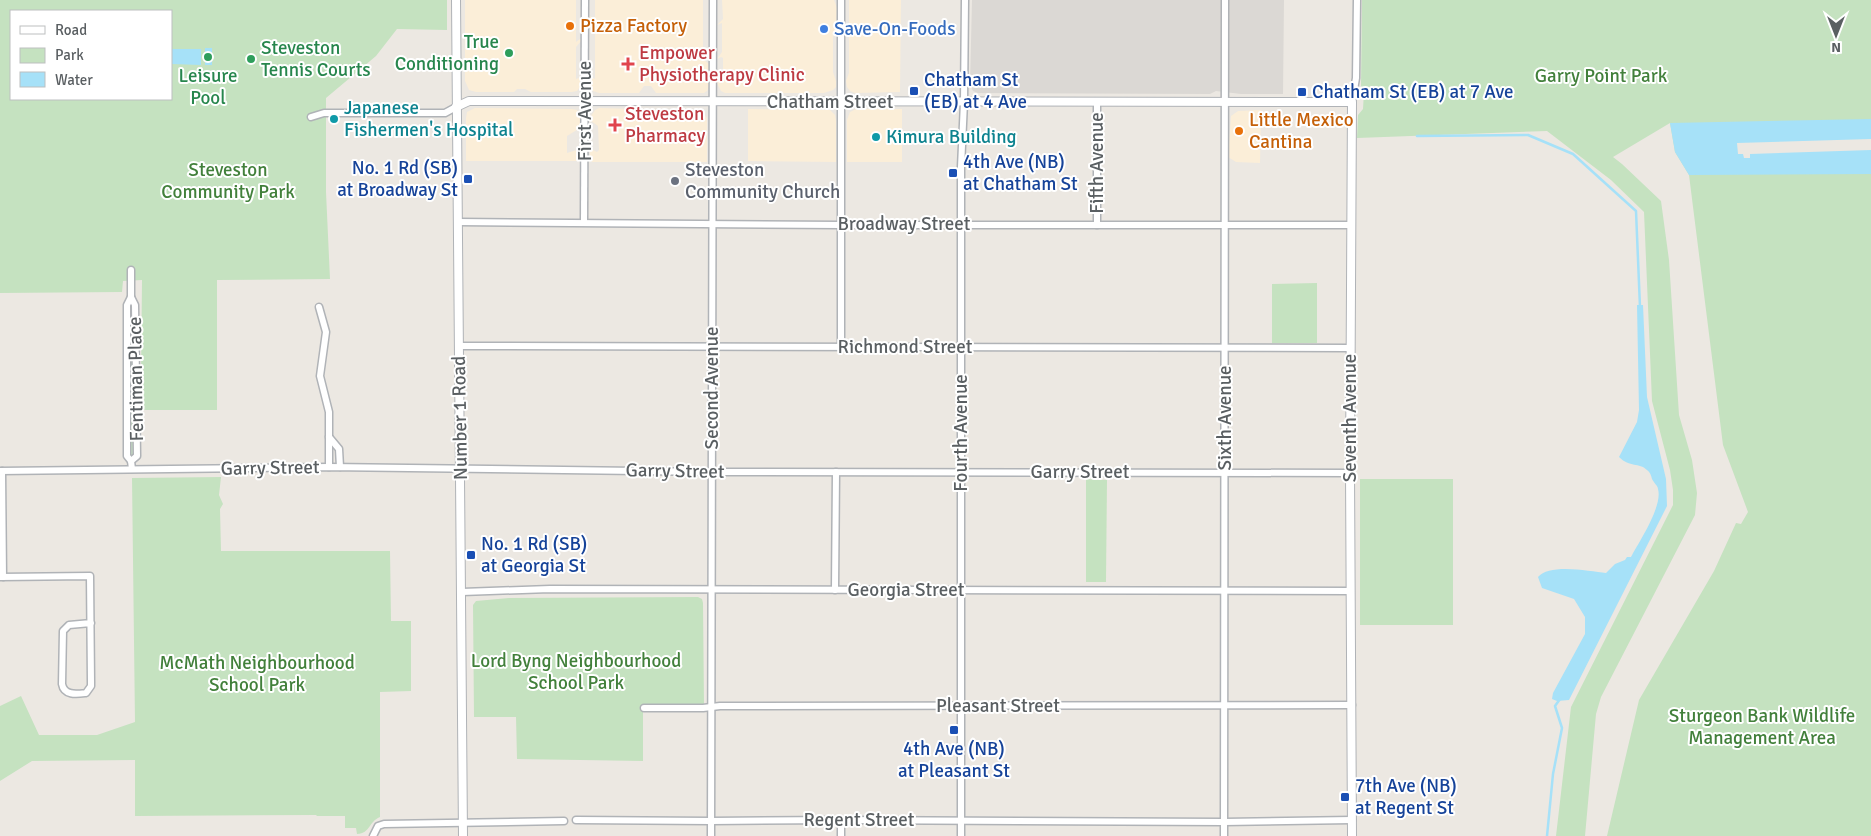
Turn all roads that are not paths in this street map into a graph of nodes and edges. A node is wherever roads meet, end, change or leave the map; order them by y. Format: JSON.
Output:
{"nodes":[{"id":1,"x":456,"y":0,"type":"edge"},
{"id":2,"x":585,"y":0,"type":"edge"},
{"id":3,"x":713,"y":0,"type":"edge"},
{"id":4,"x":841,"y":0,"type":"edge"},
{"id":5,"x":965,"y":0,"type":"edge"},
{"id":6,"x":1225,"y":0,"type":"edge"},
{"id":7,"x":1357,"y":0,"type":"edge"},
{"id":8,"x":584,"y":101,"type":"junction"},
{"id":9,"x":713,"y":101,"type":"junction"},
{"id":10,"x":840,"y":102,"type":"junction"},
{"id":11,"x":964,"y":102,"type":"junction"},
{"id":12,"x":1097,"y":102,"type":"junction"},
{"id":13,"x":1225,"y":102,"type":"junction"},
{"id":14,"x":1352,"y":102,"type":"junction"},
{"id":15,"x":456,"y":107,"type":"junction"},
{"id":16,"x":311,"y":117,"type":"dead end"},
{"id":17,"x":458,"y":222,"type":"junction"},
{"id":18,"x":584,"y":222,"type":"junction"},
{"id":19,"x":712,"y":224,"type":"junction"},
{"id":20,"x":961,"y":224,"type":"junction"},
{"id":21,"x":1097,"y":224,"type":"junction"},
{"id":22,"x":1224,"y":224,"type":"junction"},
{"id":23,"x":841,"y":225,"type":"junction"},
{"id":24,"x":1351,"y":225,"type":"junction"},
{"id":25,"x":131,"y":270,"type":"dead end"},
{"id":26,"x":319,"y":307,"type":"dead end"},
{"id":27,"x":459,"y":346,"type":"junction"},
{"id":28,"x":712,"y":346,"type":"junction"},
{"id":29,"x":841,"y":347,"type":"junction"},
{"id":30,"x":962,"y":348,"type":"junction"},
{"id":31,"x":1225,"y":348,"type":"junction"},
{"id":32,"x":1350,"y":348,"type":"junction"},
{"id":33,"x":329,"y":437,"type":"junction"},
{"id":34,"x":330,"y":467,"type":"junction"},
{"id":35,"x":340,"y":467,"type":"junction"},
{"id":36,"x":460,"y":468,"type":"junction"},
{"id":37,"x":132,"y":469,"type":"junction"},
{"id":38,"x":1,"y":471,"type":"edge"},
{"id":39,"x":712,"y":472,"type":"junction"},
{"id":40,"x":836,"y":472,"type":"junction"},
{"id":41,"x":961,"y":472,"type":"junction"},
{"id":42,"x":1225,"y":472,"type":"junction"},
{"id":43,"x":1350,"y":473,"type":"junction"},
{"id":44,"x":1,"y":577,"type":"edge"},
{"id":45,"x":711,"y":590,"type":"junction"},
{"id":46,"x":835,"y":590,"type":"junction"},
{"id":47,"x":960,"y":591,"type":"junction"},
{"id":48,"x":1225,"y":591,"type":"junction"},
{"id":49,"x":1350,"y":591,"type":"junction"},
{"id":50,"x":462,"y":592,"type":"junction"},
{"id":51,"x":90,"y":623,"type":"junction"},
{"id":52,"x":1352,"y":705,"type":"junction"},
{"id":53,"x":961,"y":706,"type":"junction"},
{"id":54,"x":711,"y":707,"type":"junction"},
{"id":55,"x":1224,"y":707,"type":"junction"},
{"id":56,"x":644,"y":708,"type":"dead end"},
{"id":57,"x":576,"y":820,"type":"dead end"},
{"id":58,"x":841,"y":820,"type":"junction"},
{"id":59,"x":1352,"y":820,"type":"junction"},
{"id":60,"x":564,"y":821,"type":"dead end"},
{"id":61,"x":711,"y":821,"type":"junction"},
{"id":62,"x":961,"y":821,"type":"junction"},
{"id":63,"x":463,"y":822,"type":"junction"},
{"id":64,"x":1224,"y":822,"type":"junction"},
{"id":65,"x":374,"y":836,"type":"edge"},
{"id":66,"x":463,"y":836,"type":"edge"},
{"id":67,"x":711,"y":836,"type":"edge"},
{"id":68,"x":841,"y":836,"type":"edge"},
{"id":69,"x":961,"y":836,"type":"edge"},
{"id":70,"x":1224,"y":836,"type":"edge"},
{"id":71,"x":1352,"y":836,"type":"edge"}],
"edges":[{"from":1,"to":15,"type":"street","name":"Number 1 Road"},
{"from":2,"to":8,"type":"street","name":"First Avenue"},
{"from":3,"to":9,"type":"street","name":"Second Avenue"},
{"from":4,"to":10,"type":"street"},
{"from":5,"to":11,"type":"street","name":"Fourth Avenue"},
{"from":6,"to":13,"type":"street","name":"Sixth Avenue"},
{"from":7,"to":14,"type":"street","name":"Seventh Avenue"},
{"from":8,"to":9,"type":"street","name":"Chatham Street"},
{"from":8,"to":15,"type":"street","name":"Chatham Street"},
{"from":8,"to":18,"type":"street","name":"First Avenue"},
{"from":9,"to":10,"type":"street","name":"Chatham Street"},
{"from":9,"to":19,"type":"street","name":"Second Avenue"},
{"from":10,"to":11,"type":"street","name":"Chatham Street"},
{"from":10,"to":23,"type":"street"},
{"from":11,"to":12,"type":"street","name":"Chatham Street"},
{"from":11,"to":20,"type":"street","name":"Fourth Avenue"},
{"from":12,"to":13,"type":"street","name":"Chatham Street"},
{"from":12,"to":21,"type":"street","name":"Fifth Avenue"},
{"from":13,"to":14,"type":"street","name":"Chatham Street"},
{"from":13,"to":22,"type":"street","name":"Sixth Avenue"},
{"from":14,"to":24,"type":"street","name":"Seventh Avenue"},
{"from":15,"to":16,"type":"street","name":"Chatham Street"},
{"from":15,"to":17,"type":"street","name":"Number 1 Road"},
{"from":17,"to":18,"type":"street","name":"Broadway Street"},
{"from":17,"to":27,"type":"street","name":"Number 1 Road"},
{"from":18,"to":19,"type":"street","name":"Broadway Street"},
{"from":19,"to":23,"type":"street","name":"Broadway Street"},
{"from":19,"to":28,"type":"street","name":"Second Avenue"},
{"from":20,"to":21,"type":"street","name":"Broadway Street"},
{"from":20,"to":23,"type":"street","name":"Broadway Street"},
{"from":20,"to":30,"type":"street","name":"Fourth Avenue"},
{"from":21,"to":22,"type":"street","name":"Broadway Street"},
{"from":22,"to":24,"type":"street","name":"Broadway Street"},
{"from":22,"to":31,"type":"street","name":"Sixth Avenue"},
{"from":23,"to":29,"type":"street"},
{"from":24,"to":32,"type":"street","name":"Seventh Avenue"},
{"from":25,"to":37,"type":"street","name":"Fentiman Place"},
{"from":26,"to":33,"type":"street"},
{"from":27,"to":28,"type":"street","name":"Richmond Street"},
{"from":27,"to":36,"type":"street","name":"Number 1 Road"},
{"from":28,"to":29,"type":"street","name":"Richmond Street"},
{"from":28,"to":39,"type":"street","name":"Second Avenue"},
{"from":29,"to":30,"type":"street","name":"Richmond Street"},
{"from":30,"to":31,"type":"street","name":"Richmond Street"},
{"from":30,"to":41,"type":"street","name":"Fourth Avenue"},
{"from":31,"to":32,"type":"street","name":"Richmond Street"},
{"from":31,"to":42,"type":"street","name":"Sixth Avenue"},
{"from":32,"to":43,"type":"street","name":"Seventh Avenue"},
{"from":33,"to":34,"type":"street"},
{"from":33,"to":35,"type":"street"},
{"from":34,"to":35,"type":"street","name":"Garry Street"},
{"from":34,"to":37,"type":"street","name":"Garry Street"},
{"from":35,"to":36,"type":"street","name":"Garry Street"},
{"from":36,"to":39,"type":"street","name":"Garry Street"},
{"from":36,"to":50,"type":"street","name":"Number 1 Road"},
{"from":37,"to":38,"type":"street","name":"Garry Street"},
{"from":38,"to":44,"type":"street"},
{"from":39,"to":40,"type":"street","name":"Garry Street"},
{"from":39,"to":45,"type":"street","name":"Second Avenue"},
{"from":40,"to":41,"type":"street","name":"Garry Street"},
{"from":40,"to":46,"type":"street"},
{"from":41,"to":42,"type":"street","name":"Garry Street"},
{"from":41,"to":47,"type":"street","name":"Fourth Avenue"},
{"from":42,"to":43,"type":"street","name":"Garry Street"},
{"from":42,"to":48,"type":"street","name":"Sixth Avenue"},
{"from":43,"to":49,"type":"street","name":"Seventh Avenue"},
{"from":44,"to":51,"type":"street"},
{"from":45,"to":46,"type":"street","name":"Georgia Street"},
{"from":45,"to":50,"type":"street","name":"Georgia Street"},
{"from":45,"to":54,"type":"street","name":"Second Avenue"},
{"from":46,"to":47,"type":"street","name":"Georgia Street"},
{"from":47,"to":48,"type":"street","name":"Georgia Street"},
{"from":47,"to":53,"type":"street","name":"Fourth Avenue"},
{"from":48,"to":49,"type":"street","name":"Georgia Street"},
{"from":48,"to":55,"type":"street","name":"Sixth Avenue"},
{"from":49,"to":52,"type":"street","name":"Seventh Avenue"},
{"from":50,"to":63,"type":"street","name":"Number 1 Road"},
{"from":51,"to":51,"type":"street"},
{"from":52,"to":55,"type":"street","name":"Pleasant Street"},
{"from":52,"to":59,"type":"street","name":"Seventh Avenue"},
{"from":53,"to":54,"type":"street","name":"Pleasant Street"},
{"from":53,"to":55,"type":"street","name":"Pleasant Street"},
{"from":53,"to":62,"type":"street","name":"Fourth Avenue"},
{"from":54,"to":56,"type":"street","name":"Pleasant Street"},
{"from":54,"to":61,"type":"street","name":"Second Avenue"},
{"from":55,"to":64,"type":"street","name":"Sixth Avenue"},
{"from":57,"to":61,"type":"street","name":"Regent Street"},
{"from":58,"to":61,"type":"street","name":"Regent Street"},
{"from":58,"to":62,"type":"street","name":"Regent Street"},
{"from":58,"to":68,"type":"street"},
{"from":59,"to":64,"type":"street","name":"Regent Street"},
{"from":59,"to":71,"type":"street","name":"Seventh Avenue"},
{"from":60,"to":63,"type":"street"},
{"from":61,"to":67,"type":"street","name":"Second Avenue"},
{"from":62,"to":64,"type":"street","name":"Regent Street"},
{"from":62,"to":69,"type":"street","name":"Fourth Avenue"},
{"from":63,"to":65,"type":"street"},
{"from":63,"to":66,"type":"street","name":"Number 1 Road"},
{"from":64,"to":70,"type":"street","name":"Sixth Avenue"}]}
